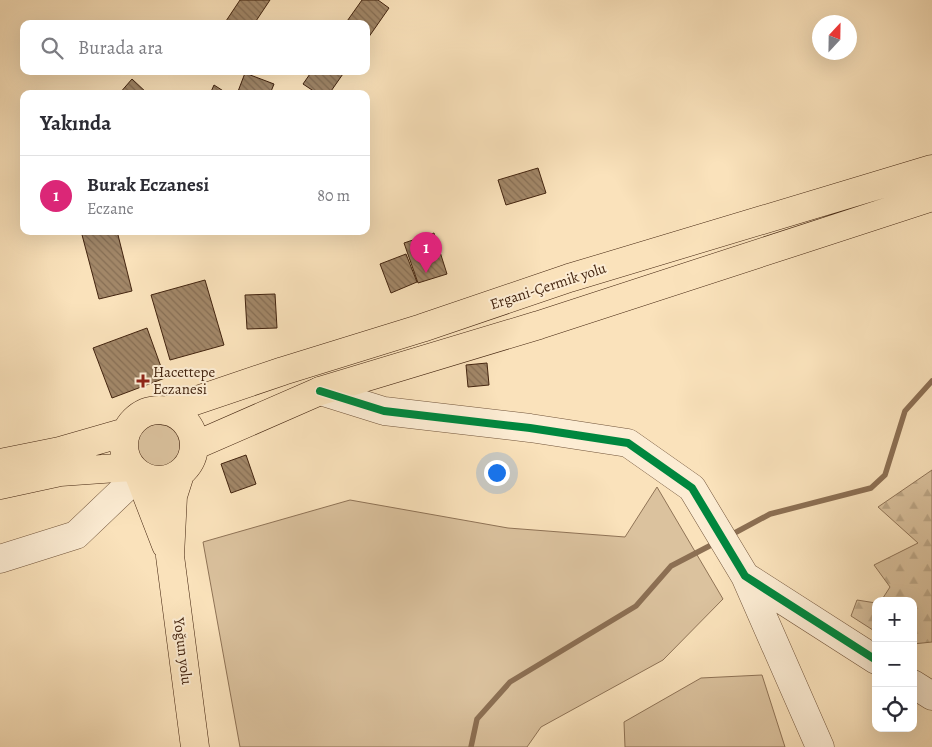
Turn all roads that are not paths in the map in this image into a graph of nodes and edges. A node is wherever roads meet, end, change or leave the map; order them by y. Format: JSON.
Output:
{"nodes":[{"id":1,"x":932,"y":169,"type":"edge"},
{"id":2,"x":932,"y":197,"type":"edge"},
{"id":3,"x":320,"y":391,"type":"junction"},
{"id":4,"x":166,"y":411,"type":"junction"},
{"id":5,"x":126,"y":432,"type":"junction"},
{"id":6,"x":194,"y":446,"type":"junction"},
{"id":7,"x":0,"y":463,"type":"edge"},
{"id":8,"x":135,"y":471,"type":"junction"},
{"id":9,"x":180,"y":474,"type":"junction"},
{"id":10,"x":0,"y":485,"type":"edge"},
{"id":11,"x":170,"y":556,"type":"junction"},
{"id":12,"x":0,"y":559,"type":"edge"},
{"id":13,"x":745,"y":576,"type":"junction"},
{"id":14,"x":872,"y":657,"type":"edge"},
{"id":15,"x":917,"y":687,"type":"edge"},
{"id":16,"x":932,"y":696,"type":"edge"},
{"id":17,"x":195,"y":747,"type":"edge"},
{"id":18,"x":820,"y":747,"type":"edge"}],
"edges":[{"from":1,"to":4,"type":"main road","name":"Ergani-Çermik yolu"},
{"from":2,"to":3,"type":"main road"},
{"from":3,"to":6,"type":"main road"},
{"from":3,"to":13,"type":"street"},
{"from":4,"to":5,"type":"main road"},
{"from":4,"to":6,"type":"main road"},
{"from":5,"to":7,"type":"main road"},
{"from":5,"to":8,"type":"main road"},
{"from":6,"to":9,"type":"main road"},
{"from":8,"to":9,"type":"main road"},
{"from":8,"to":10,"type":"main road"},
{"from":8,"to":11,"type":"main road"},
{"from":8,"to":12,"type":"street"},
{"from":9,"to":11,"type":"main road"},
{"from":11,"to":17,"type":"main road","name":"Yoğun yolu"},
{"from":13,"to":14,"type":"street"},
{"from":13,"to":18,"type":"street"},
{"from":15,"to":16,"type":"street"}]}
